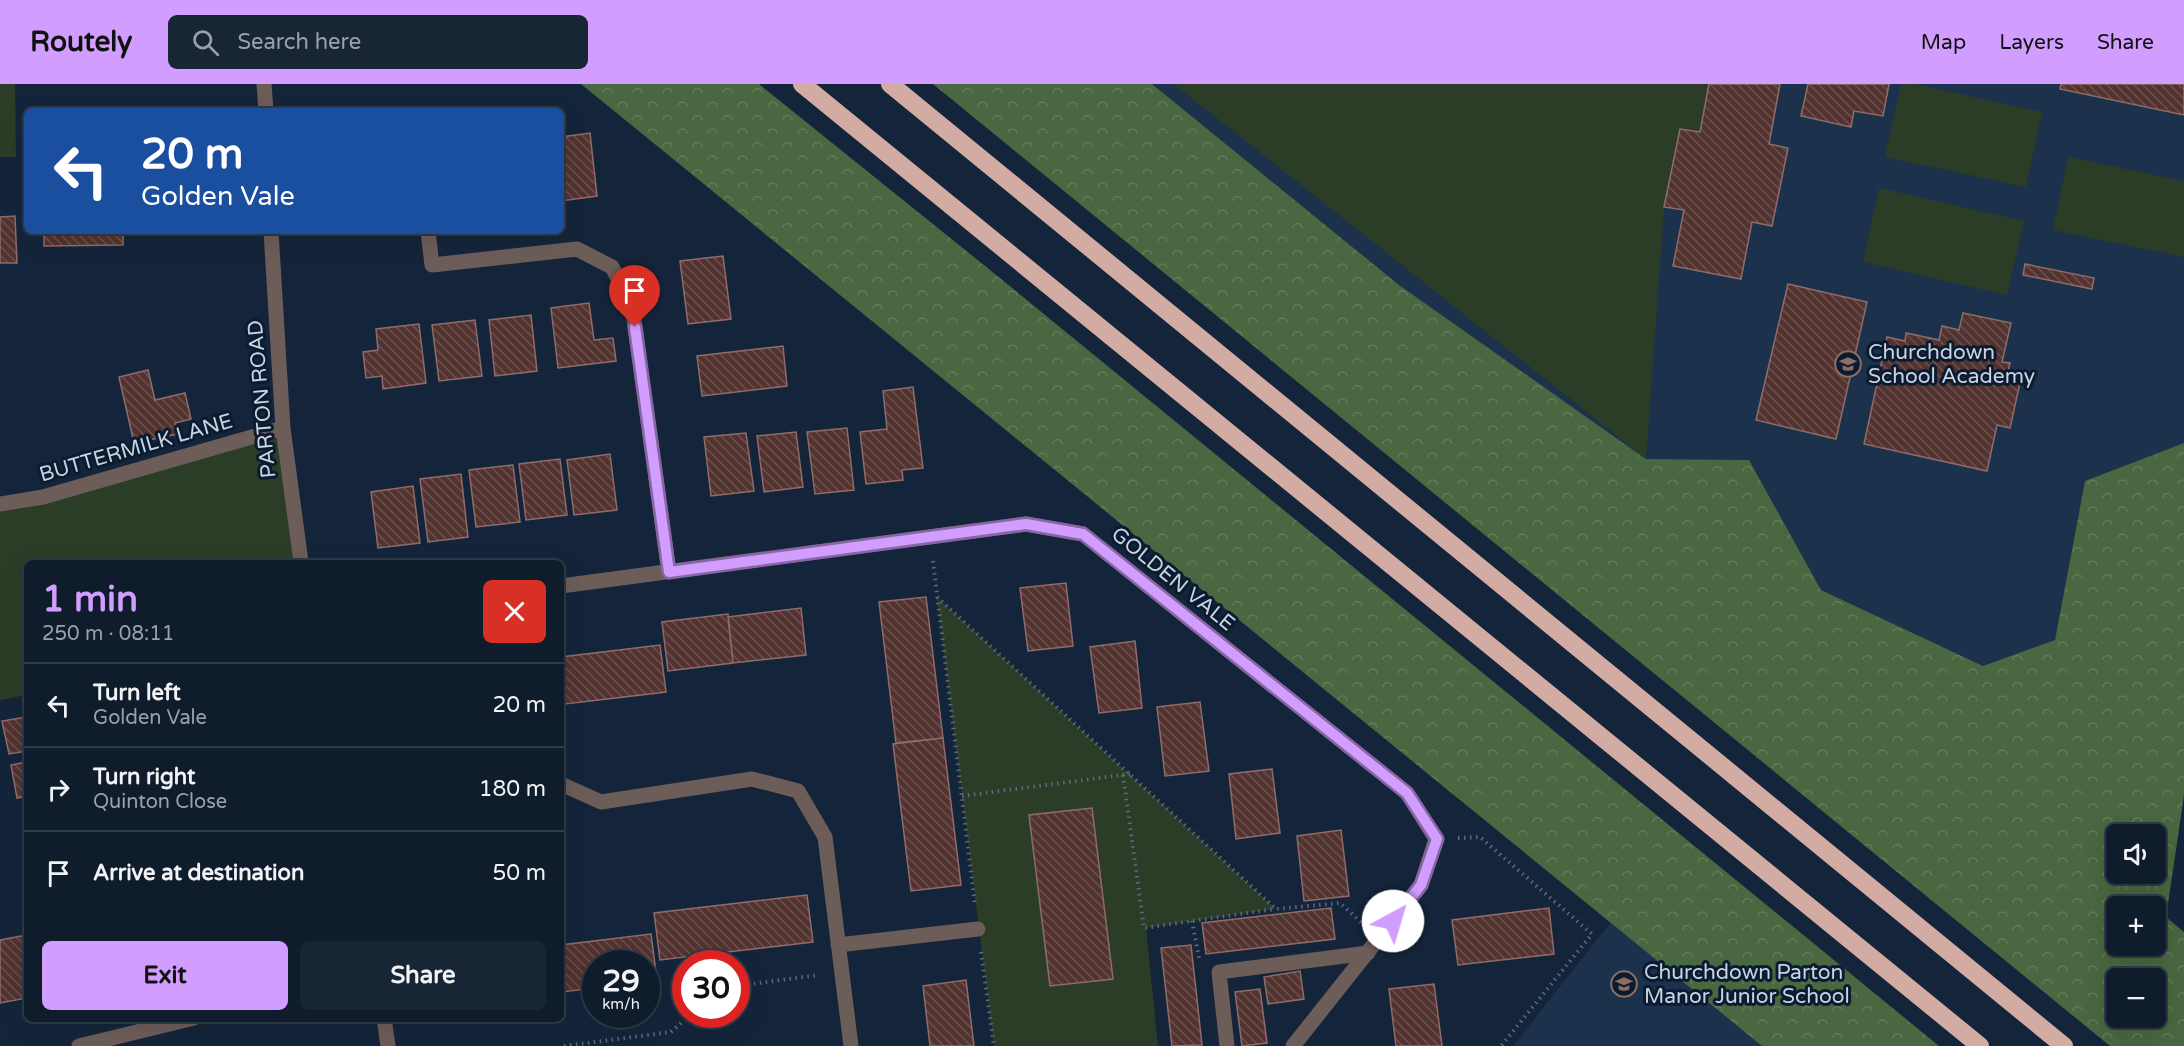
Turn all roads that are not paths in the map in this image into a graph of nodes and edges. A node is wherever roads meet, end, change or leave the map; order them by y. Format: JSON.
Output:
{"nodes":[{"id":1,"x":264,"y":84,"type":"edge"},
{"id":2,"x":802,"y":84,"type":"edge"},
{"id":3,"x":890,"y":84,"type":"edge"},
{"id":4,"x":266,"y":108,"type":"edge"},
{"id":5,"x":271,"y":234,"type":"edge"},
{"id":6,"x":428,"y":234,"type":"edge"},
{"id":7,"x":283,"y":428,"type":"junction"},
{"id":8,"x":0,"y":504,"type":"edge"},
{"id":9,"x":301,"y":560,"type":"edge"},
{"id":10,"x":669,"y":572,"type":"junction"},
{"id":11,"x":564,"y":586,"type":"edge"},
{"id":12,"x":564,"y":785,"type":"edge"},
{"id":13,"x":978,"y":929,"type":"road end"},
{"id":14,"x":838,"y":945,"type":"junction"},
{"id":15,"x":1368,"y":953,"type":"junction"},
{"id":16,"x":178,"y":1022,"type":"edge"},
{"id":17,"x":385,"y":1022,"type":"edge"},
{"id":18,"x":79,"y":1046,"type":"edge"},
{"id":19,"x":388,"y":1046,"type":"edge"},
{"id":20,"x":851,"y":1046,"type":"edge"},
{"id":21,"x":1227,"y":1046,"type":"edge"},
{"id":22,"x":1293,"y":1046,"type":"edge"},
{"id":23,"x":1980,"y":1046,"type":"edge"},
{"id":24,"x":2064,"y":1046,"type":"edge"}],
"edges":[{"from":1,"to":4,"type":"street"},
{"from":2,"to":23,"type":"highway"},
{"from":3,"to":24,"type":"highway"},
{"from":5,"to":7,"type":"street","name":"PARTON ROAD"},
{"from":6,"to":10,"type":"street"},
{"from":7,"to":8,"type":"street","name":"BUTTERMILK LANE"},
{"from":7,"to":9,"type":"street","name":"PARTON ROAD"},
{"from":10,"to":11,"type":"street","name":"GOLDEN VALE"},
{"from":10,"to":15,"type":"street","name":"GOLDEN VALE"},
{"from":12,"to":14,"type":"street"},
{"from":13,"to":14,"type":"street"},
{"from":14,"to":20,"type":"street"},
{"from":15,"to":21,"type":"street"},
{"from":15,"to":22,"type":"street"},
{"from":16,"to":18,"type":"street"},
{"from":17,"to":19,"type":"street"}]}
